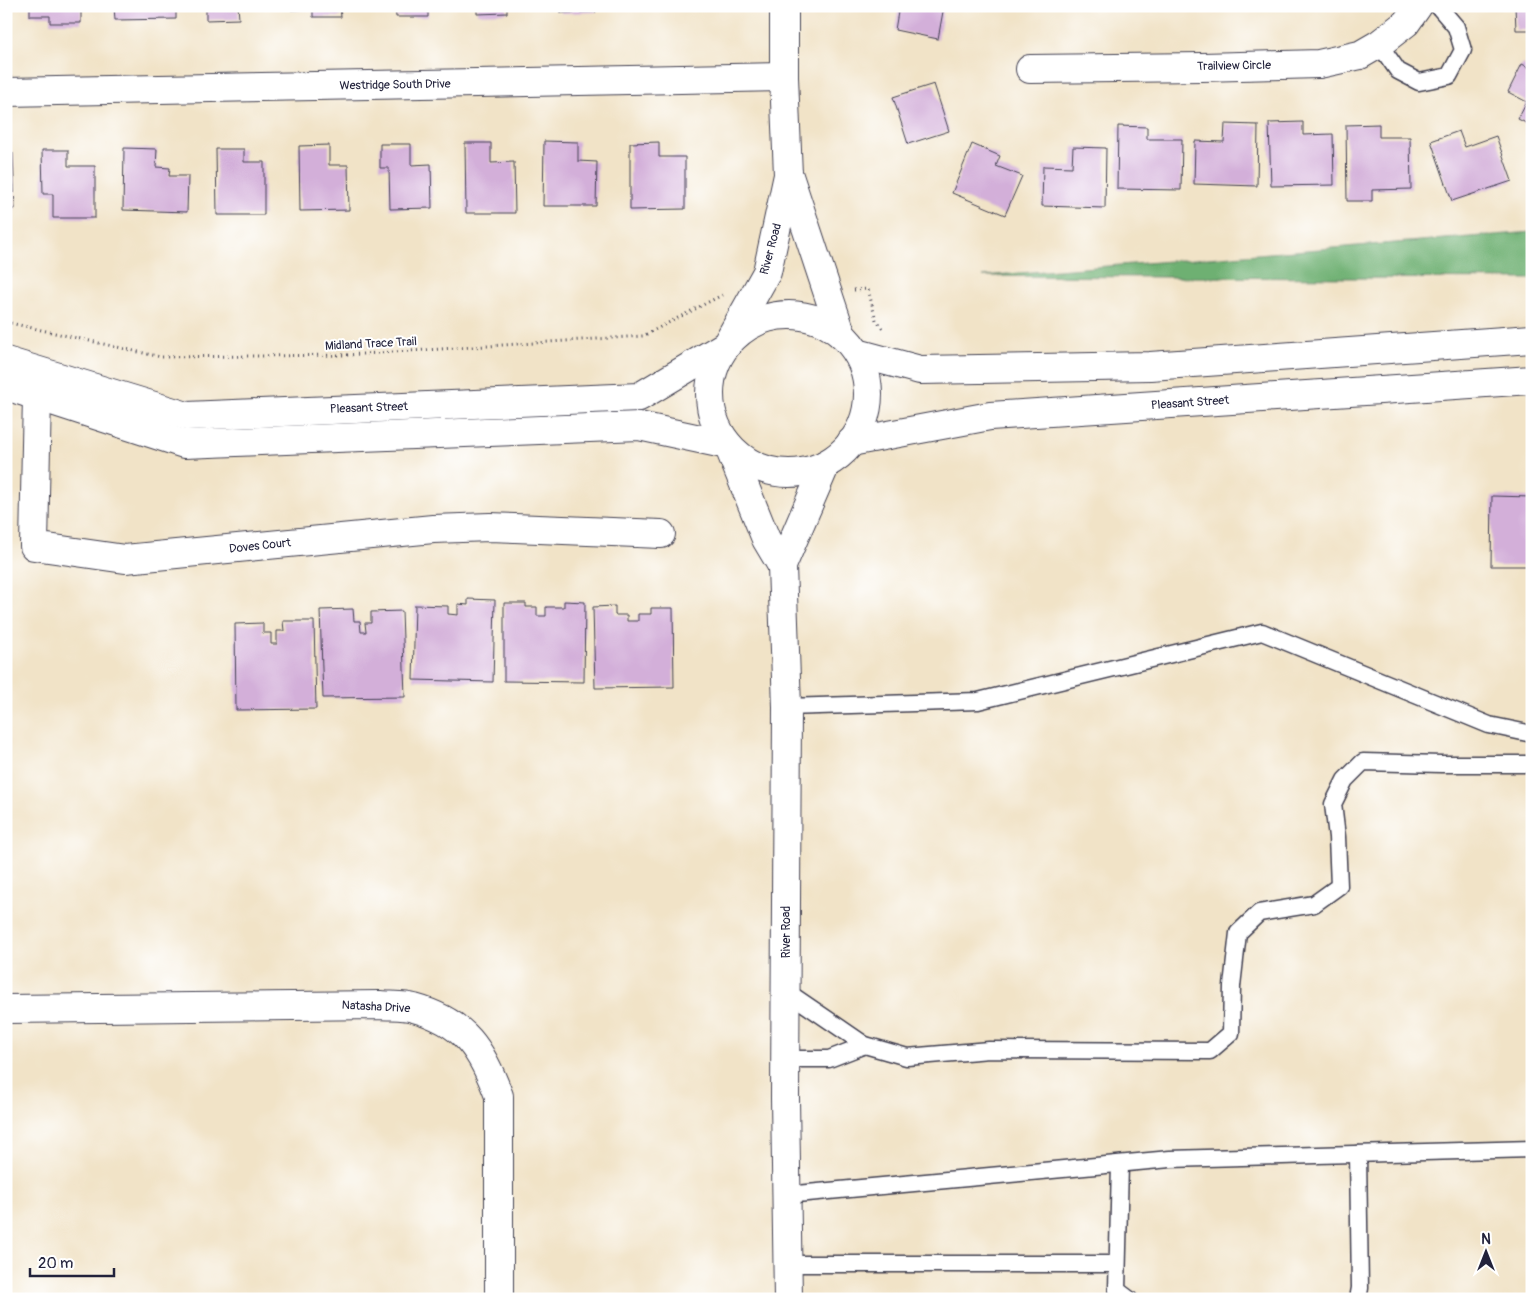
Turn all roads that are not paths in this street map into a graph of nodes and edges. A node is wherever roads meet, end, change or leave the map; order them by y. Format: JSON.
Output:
{"nodes":[{"id":1,"x":784,"y":6,"type":"edge"},
{"id":2,"x":1418,"y":6,"type":"edge"},
{"id":3,"x":1438,"y":6,"type":"edge"},
{"id":4,"x":1379,"y":44,"type":"junction"},
{"id":5,"x":1030,"y":69,"type":"dead end"},
{"id":6,"x":784,"y":77,"type":"junction"},
{"id":7,"x":6,"y":92,"type":"edge"},
{"id":8,"x":788,"y":175,"type":"junction"},
{"id":9,"x":1532,"y":339,"type":"edge"},
{"id":10,"x":849,"y":343,"type":"junction"},
{"id":11,"x":726,"y":344,"type":"junction"},
{"id":12,"x":6,"y":361,"type":"edge"},
{"id":13,"x":1532,"y":380,"type":"edge"},
{"id":14,"x":43,"y":384,"type":"junction"},
{"id":15,"x":6,"y":386,"type":"edge"},
{"id":16,"x":851,"y":442,"type":"junction"},
{"id":17,"x":728,"y":445,"type":"junction"},
{"id":18,"x":826,"y":464,"type":"junction"},
{"id":19,"x":661,"y":534,"type":"dead end"},
{"id":20,"x":782,"y":566,"type":"junction"},
{"id":21,"x":787,"y":707,"type":"junction"},
{"id":22,"x":1489,"y":725,"type":"junction"},
{"id":23,"x":1532,"y":729,"type":"edge"},
{"id":24,"x":1532,"y":734,"type":"edge"},
{"id":25,"x":1532,"y":764,"type":"edge"},
{"id":26,"x":786,"y":991,"type":"junction"},
{"id":27,"x":6,"y":1009,"type":"edge"},
{"id":28,"x":865,"y":1046,"type":"junction"},
{"id":29,"x":786,"y":1059,"type":"junction"},
{"id":30,"x":1532,"y":1149,"type":"edge"},
{"id":31,"x":1358,"y":1154,"type":"junction"},
{"id":32,"x":1120,"y":1164,"type":"junction"},
{"id":33,"x":786,"y":1195,"type":"junction"},
{"id":34,"x":787,"y":1264,"type":"junction"},
{"id":35,"x":1117,"y":1264,"type":"junction"},
{"id":36,"x":499,"y":1299,"type":"edge"},
{"id":37,"x":788,"y":1299,"type":"edge"},
{"id":38,"x":1129,"y":1299,"type":"edge"},
{"id":39,"x":1358,"y":1299,"type":"edge"}],
"edges":[{"from":1,"to":6,"type":"street","name":"River Road"},
{"from":2,"to":4,"type":"street","name":"Trailview Circle"},
{"from":3,"to":4,"type":"lane"},
{"from":4,"to":5,"type":"street","name":"Trailview Circle"},
{"from":6,"to":7,"type":"street","name":"Westridge South Drive"},
{"from":6,"to":8,"type":"street","name":"River Road"},
{"from":8,"to":10,"type":"street","name":"River Road"},
{"from":8,"to":11,"type":"street","name":"River Road"},
{"from":9,"to":10,"type":"street"},
{"from":10,"to":11,"type":"street"},
{"from":10,"to":16,"type":"street"},
{"from":11,"to":14,"type":"street","name":"Pleasant Street"},
{"from":11,"to":17,"type":"street"},
{"from":12,"to":14,"type":"street","name":"Pleasant Street"},
{"from":13,"to":16,"type":"street","name":"Pleasant Street"},
{"from":14,"to":15,"type":"street","name":"Pleasant Street"},
{"from":14,"to":17,"type":"street","name":"Pleasant Street"},
{"from":14,"to":19,"type":"street","name":"Doves Court"},
{"from":16,"to":18,"type":"street"},
{"from":17,"to":18,"type":"street"},
{"from":17,"to":20,"type":"street","name":"River Road"},
{"from":18,"to":20,"type":"street","name":"River Road"},
{"from":20,"to":21,"type":"street","name":"River Road"},
{"from":21,"to":22,"type":"lane"},
{"from":21,"to":26,"type":"street","name":"River Road"},
{"from":22,"to":23,"type":"lane"},
{"from":22,"to":24,"type":"lane"},
{"from":25,"to":28,"type":"lane"},
{"from":26,"to":28,"type":"lane"},
{"from":26,"to":29,"type":"street","name":"River Road"},
{"from":27,"to":36,"type":"street","name":"Natasha Drive"},
{"from":28,"to":29,"type":"lane"},
{"from":29,"to":33,"type":"street","name":"River Road"},
{"from":30,"to":31,"type":"lane"},
{"from":31,"to":32,"type":"lane"},
{"from":31,"to":39,"type":"lane"},
{"from":32,"to":33,"type":"lane"},
{"from":32,"to":35,"type":"lane"},
{"from":33,"to":34,"type":"street","name":"River Road"},
{"from":34,"to":35,"type":"lane"},
{"from":34,"to":37,"type":"street","name":"River Road"},
{"from":35,"to":38,"type":"lane"}]}
